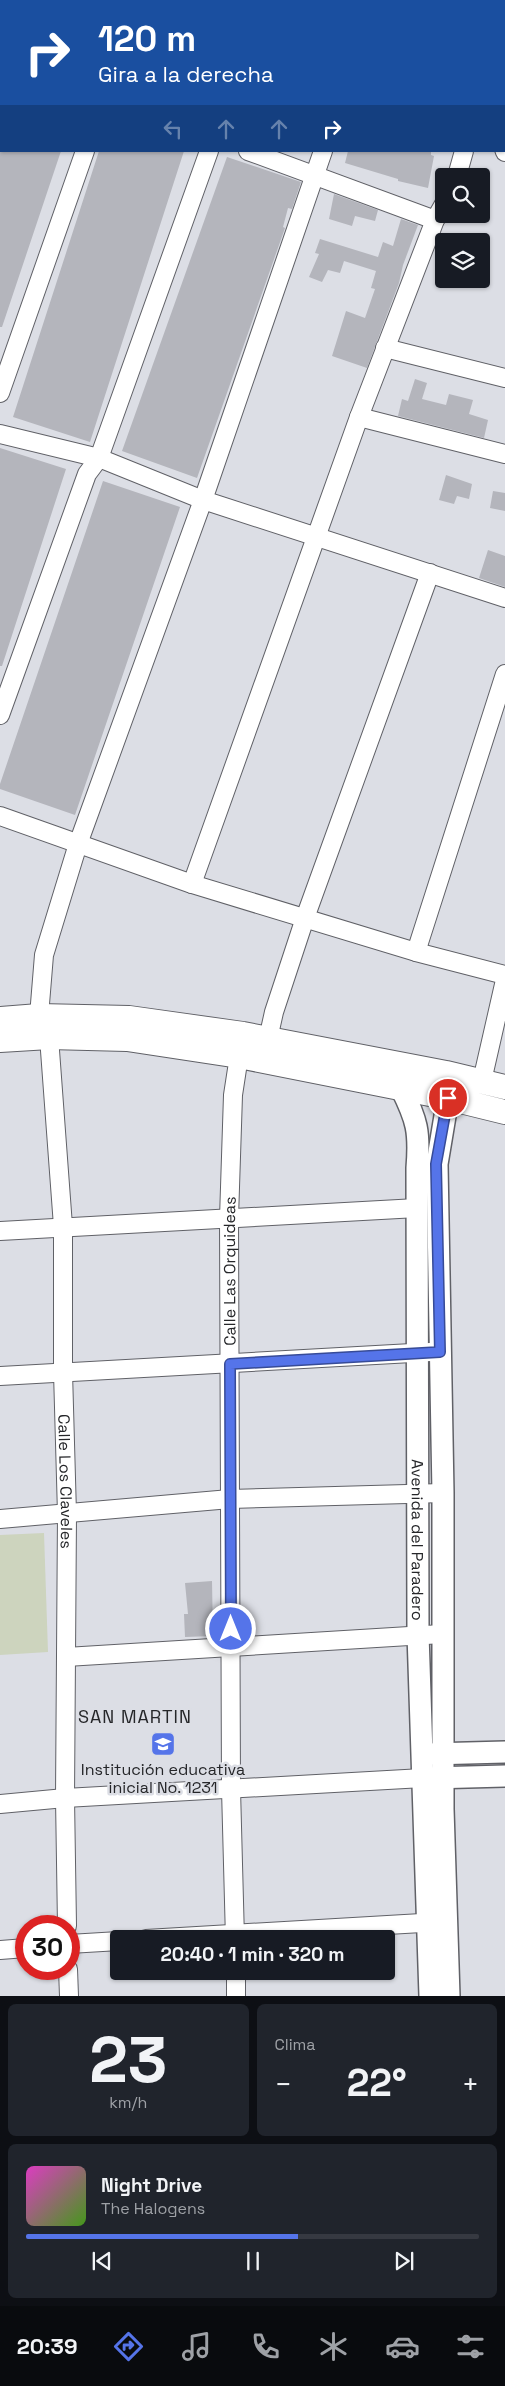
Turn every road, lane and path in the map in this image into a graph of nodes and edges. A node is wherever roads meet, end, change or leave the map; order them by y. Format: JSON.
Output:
{"nodes":[{"id":1,"x":84,"y":152,"type":"edge"},
{"id":2,"x":209,"y":152,"type":"edge"},
{"id":3,"x":251,"y":152,"type":"edge"},
{"id":4,"x":323,"y":152,"type":"edge"},
{"id":5,"x":464,"y":152,"type":"edge"},
{"id":6,"x":459,"y":168,"type":"edge"},
{"id":7,"x":314,"y":176,"type":"junction"},
{"id":8,"x":435,"y":211,"type":"edge"},
{"id":9,"x":436,"y":223,"type":"edge"},
{"id":10,"x":385,"y":348,"type":"junction"},
{"id":11,"x":505,"y":378,"type":"edge"},
{"id":12,"x":0,"y":393,"type":"edge"},
{"id":13,"x":359,"y":417,"type":"junction"},
{"id":14,"x":0,"y":434,"type":"edge"},
{"id":15,"x":505,"y":454,"type":"edge"},
{"id":16,"x":98,"y":458,"type":"junction"},
{"id":17,"x":203,"y":500,"type":"junction"},
{"id":18,"x":315,"y":538,"type":"junction"},
{"id":19,"x":430,"y":573,"type":"junction"},
{"id":20,"x":505,"y":598,"type":"edge"},
{"id":21,"x":505,"y":674,"type":"edge"},
{"id":22,"x":0,"y":715,"type":"edge"},
{"id":23,"x":0,"y":816,"type":"edge"},
{"id":24,"x":78,"y":844,"type":"junction"},
{"id":25,"x":192,"y":884,"type":"junction"},
{"id":26,"x":305,"y":918,"type":"junction"},
{"id":27,"x":416,"y":952,"type":"junction"},
{"id":28,"x":505,"y":975,"type":"edge"},
{"id":29,"x":505,"y":980,"type":"edge"},
{"id":30,"x":0,"y":1019,"type":"edge"},
{"id":31,"x":44,"y":1027,"type":"junction"},
{"id":32,"x":268,"y":1039,"type":"junction"},
{"id":33,"x":0,"y":1040,"type":"edge"},
{"id":34,"x":239,"y":1056,"type":"junction"},
{"id":35,"x":446,"y":1073,"type":"junction"},
{"id":36,"x":482,"y":1081,"type":"junction"},
{"id":37,"x":505,"y":1087,"type":"edge"},
{"id":38,"x":401,"y":1088,"type":"junction"},
{"id":39,"x":444,"y":1097,"type":"junction"},
{"id":40,"x":505,"y":1112,"type":"edge"},
{"id":41,"x":417,"y":1208,"type":"junction"},
{"id":42,"x":229,"y":1218,"type":"junction"},
{"id":43,"x":63,"y":1226,"type":"junction"},
{"id":44,"x":0,"y":1231,"type":"edge"},
{"id":45,"x":440,"y":1352,"type":"junction"},
{"id":46,"x":418,"y":1353,"type":"junction"},
{"id":47,"x":230,"y":1364,"type":"junction"},
{"id":48,"x":63,"y":1372,"type":"junction"},
{"id":49,"x":0,"y":1376,"type":"edge"},
{"id":50,"x":443,"y":1493,"type":"junction"},
{"id":51,"x":417,"y":1494,"type":"junction"},
{"id":52,"x":230,"y":1499,"type":"junction"},
{"id":53,"x":67,"y":1514,"type":"junction"},
{"id":54,"x":0,"y":1519,"type":"edge"},
{"id":55,"x":418,"y":1634,"type":"junction"},
{"id":56,"x":442,"y":1634,"type":"junction"},
{"id":57,"x":232,"y":1648,"type":"junction"},
{"id":58,"x":66,"y":1657,"type":"junction"},
{"id":59,"x":505,"y":1752,"type":"edge"},
{"id":60,"x":432,"y":1754,"type":"junction"},
{"id":61,"x":505,"y":1776,"type":"edge"},
{"id":62,"x":433,"y":1778,"type":"junction"},
{"id":63,"x":231,"y":1789,"type":"junction"},
{"id":64,"x":65,"y":1798,"type":"junction"},
{"id":65,"x":0,"y":1804,"type":"edge"},
{"id":66,"x":67,"y":1915,"type":"edge"},
{"id":67,"x":436,"y":1922,"type":"junction"},
{"id":68,"x":235,"y":1930,"type":"edge"},
{"id":69,"x":321,"y":1930,"type":"edge"},
{"id":70,"x":110,"y":1941,"type":"edge"},
{"id":71,"x":80,"y":1943,"type":"edge"},
{"id":72,"x":15,"y":1949,"type":"edge"},
{"id":73,"x":0,"y":1950,"type":"edge"},
{"id":74,"x":68,"y":1980,"type":"edge"},
{"id":75,"x":236,"y":1980,"type":"edge"},
{"id":76,"x":69,"y":1996,"type":"edge"},
{"id":77,"x":236,"y":1996,"type":"edge"},
{"id":78,"x":430,"y":1996,"type":"edge"},
{"id":79,"x":449,"y":1996,"type":"edge"}],
"edges":[{"from":1,"to":12,"type":"street"},
{"from":2,"to":16,"type":"street"},
{"from":3,"to":7,"type":"street"},
{"from":4,"to":7,"type":"street","name":"Calle Los Claveles"},
{"from":5,"to":6,"type":"street"},
{"from":7,"to":8,"type":"street"},
{"from":7,"to":17,"type":"street","name":"Calle Los Claveles"},
{"from":9,"to":10,"type":"street"},
{"from":10,"to":11,"type":"street"},
{"from":10,"to":13,"type":"street"},
{"from":13,"to":15,"type":"street"},
{"from":13,"to":18,"type":"street"},
{"from":14,"to":16,"type":"street"},
{"from":16,"to":17,"type":"street"},
{"from":16,"to":22,"type":"street"},
{"from":17,"to":18,"type":"street"},
{"from":17,"to":24,"type":"street","name":"Calle Los Claveles"},
{"from":18,"to":19,"type":"street"},
{"from":18,"to":25,"type":"street"},
{"from":19,"to":20,"type":"street"},
{"from":19,"to":26,"type":"street"},
{"from":21,"to":27,"type":"street"},
{"from":23,"to":24,"type":"street"},
{"from":24,"to":25,"type":"street"},
{"from":24,"to":31,"type":"street","name":"Calle Los Claveles"},
{"from":25,"to":26,"type":"street"},
{"from":26,"to":27,"type":"street"},
{"from":26,"to":32,"type":"street"},
{"from":27,"to":28,"type":"street"},
{"from":29,"to":36,"type":"street"},
{"from":30,"to":31,"type":"main road"},
{"from":31,"to":32,"type":"main road"},
{"from":31,"to":33,"type":"main road"},
{"from":31,"to":34,"type":"main road"},
{"from":31,"to":43,"type":"street","name":"Calle Los Claveles"},
{"from":32,"to":35,"type":"main road"},
{"from":34,"to":38,"type":"main road"},
{"from":34,"to":42,"type":"street","name":"Calle Las Orquideas"},
{"from":35,"to":36,"type":"main road"},
{"from":35,"to":39,"type":"main road"},
{"from":36,"to":37,"type":"main road"},
{"from":38,"to":39,"type":"main road"},
{"from":38,"to":41,"type":"street","name":"Avenida del Paradero"},
{"from":39,"to":40,"type":"main road"},
{"from":39,"to":45,"type":"street","name":"Avenida del Paradero"},
{"from":41,"to":42,"type":"street"},
{"from":41,"to":46,"type":"street","name":"Avenida del Paradero"},
{"from":42,"to":43,"type":"street"},
{"from":42,"to":47,"type":"street","name":"Calle Las Orquideas"},
{"from":43,"to":44,"type":"street"},
{"from":43,"to":48,"type":"street","name":"Calle Los Claveles"},
{"from":45,"to":46,"type":"street"},
{"from":45,"to":50,"type":"street","name":"Avenida del Paradero"},
{"from":46,"to":47,"type":"street"},
{"from":46,"to":51,"type":"street","name":"Avenida del Paradero"},
{"from":47,"to":48,"type":"street"},
{"from":47,"to":52,"type":"street","name":"Calle Las Orquideas"},
{"from":48,"to":49,"type":"street"},
{"from":48,"to":53,"type":"street","name":"Calle Los Claveles"},
{"from":50,"to":51,"type":"street"},
{"from":50,"to":56,"type":"street","name":"Avenida del Paradero"},
{"from":51,"to":52,"type":"street"},
{"from":51,"to":55,"type":"street","name":"Avenida del Paradero"},
{"from":52,"to":53,"type":"street"},
{"from":52,"to":57,"type":"street","name":"Calle Las Orquideas"},
{"from":53,"to":54,"type":"street"},
{"from":53,"to":58,"type":"street","name":"Calle Los Claveles"},
{"from":55,"to":56,"type":"street"},
{"from":55,"to":57,"type":"street"},
{"from":55,"to":60,"type":"street","name":"Avenida del Paradero"},
{"from":56,"to":60,"type":"street","name":"Avenida del Paradero"},
{"from":57,"to":58,"type":"street"},
{"from":57,"to":63,"type":"street","name":"Calle Las Orquideas"},
{"from":58,"to":64,"type":"street","name":"Calle Los Claveles"},
{"from":59,"to":60,"type":"street"},
{"from":60,"to":62,"type":"street","name":"Avenida del Paradero"},
{"from":61,"to":62,"type":"street"},
{"from":62,"to":63,"type":"street"},
{"from":62,"to":67,"type":"street","name":"Avenida del Paradero"},
{"from":63,"to":64,"type":"street"},
{"from":63,"to":68,"type":"street","name":"Calle Las Orquideas"},
{"from":64,"to":65,"type":"street"},
{"from":64,"to":66,"type":"street","name":"Calle Los Claveles"},
{"from":67,"to":69,"type":"street"},
{"from":67,"to":78,"type":"street","name":"Avenida del Paradero"},
{"from":67,"to":79,"type":"street","name":"Avenida del Paradero"},
{"from":70,"to":71,"type":"street"},
{"from":72,"to":73,"type":"street"},
{"from":74,"to":76,"type":"street"},
{"from":75,"to":77,"type":"street"}]}
